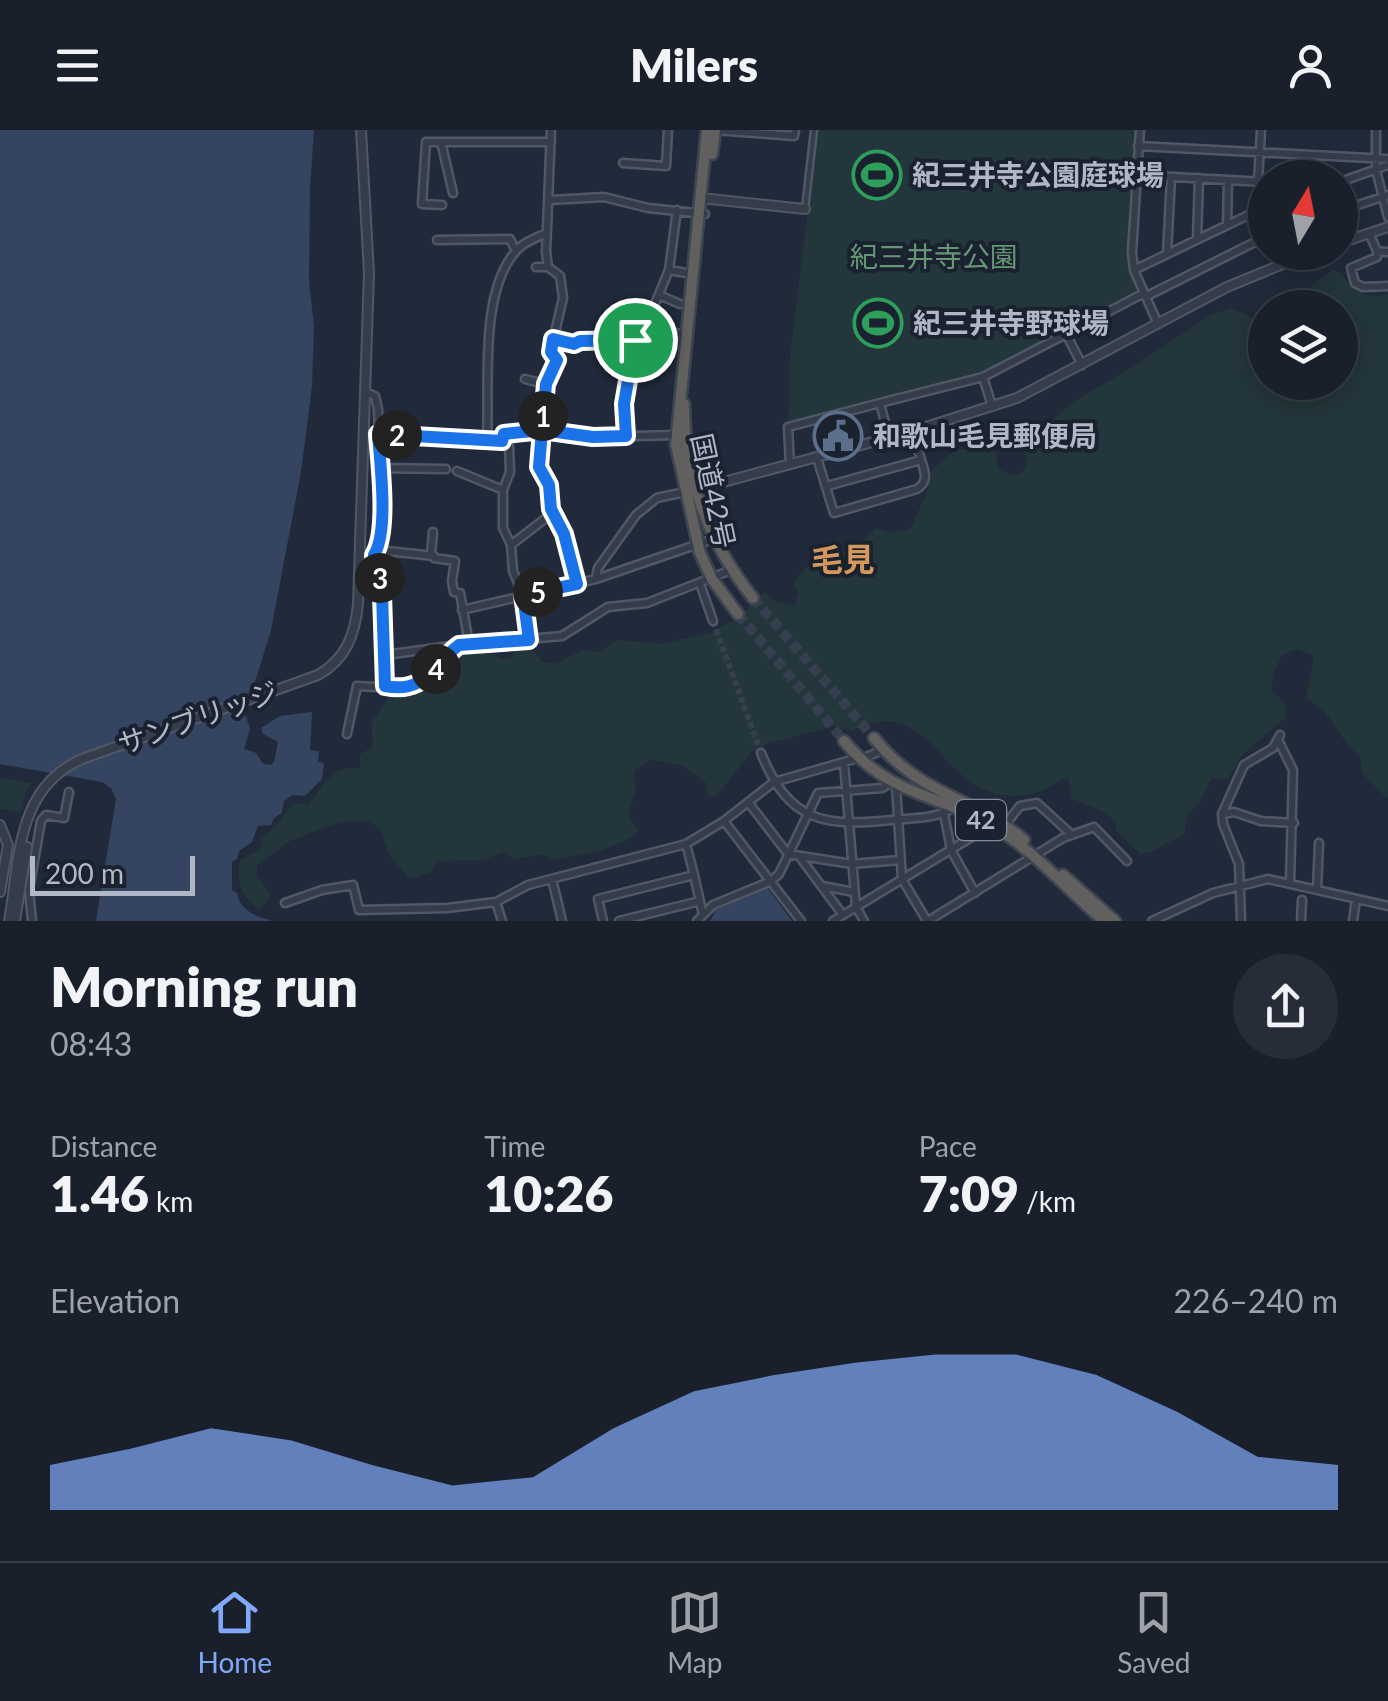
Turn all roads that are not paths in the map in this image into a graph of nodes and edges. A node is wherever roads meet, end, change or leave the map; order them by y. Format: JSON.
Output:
{"nodes":[{"id":1,"x":361,"y":130,"type":"edge"},
{"id":2,"x":552,"y":130,"type":"edge"},
{"id":3,"x":668,"y":130,"type":"edge"},
{"id":4,"x":711,"y":130,"type":"edge"},
{"id":5,"x":795,"y":130,"type":"edge"},
{"id":6,"x":814,"y":130,"type":"edge"},
{"id":7,"x":1140,"y":130,"type":"edge"},
{"id":8,"x":1260,"y":130,"type":"edge"},
{"id":9,"x":1376,"y":130,"type":"edge"},
{"id":10,"x":781,"y":132,"type":"edge"},
{"id":11,"x":440,"y":142,"type":"junction"},
{"id":12,"x":551,"y":142,"type":"junction"},
{"id":13,"x":1138,"y":146,"type":"junction"},
{"id":14,"x":1260,"y":152,"type":"junction"},
{"id":15,"x":1375,"y":158,"type":"junction"},
{"id":16,"x":1261,"y":160,"type":"edge"},
{"id":17,"x":1388,"y":162,"type":"edge"},
{"id":18,"x":623,"y":163,"type":"dead end"},
{"id":19,"x":1376,"y":170,"type":"junction"},
{"id":20,"x":1136,"y":174,"type":"junction"},
{"id":21,"x":1358,"y":176,"type":"edge"},
{"id":22,"x":1170,"y":177,"type":"junction"},
{"id":23,"x":1199,"y":178,"type":"junction"},
{"id":24,"x":1228,"y":180,"type":"junction"},
{"id":25,"x":1248,"y":181,"type":"edge"},
{"id":26,"x":453,"y":193,"type":"dead end"},
{"id":27,"x":1384,"y":196,"type":"edge"},
{"id":28,"x":704,"y":199,"type":"junction"},
{"id":29,"x":550,"y":200,"type":"junction"},
{"id":30,"x":442,"y":205,"type":"dead end"},
{"id":31,"x":1358,"y":205,"type":"edge"},
{"id":32,"x":805,"y":209,"type":"joint"},
{"id":33,"x":677,"y":210,"type":"junction"},
{"id":34,"x":702,"y":213,"type":"junction"},
{"id":35,"x":1248,"y":215,"type":"edge"},
{"id":36,"x":1388,"y":217,"type":"edge"},
{"id":37,"x":1227,"y":225,"type":"junction"},
{"id":38,"x":1388,"y":227,"type":"edge"},
{"id":39,"x":546,"y":233,"type":"junction"},
{"id":40,"x":1369,"y":233,"type":"junction"},
{"id":41,"x":1358,"y":236,"type":"edge"},
{"id":42,"x":1198,"y":239,"type":"junction"},
{"id":43,"x":438,"y":240,"type":"dead end"},
{"id":44,"x":1248,"y":246,"type":"edge"},
{"id":45,"x":516,"y":251,"type":"junction"},
{"id":46,"x":1377,"y":252,"type":"junction"},
{"id":47,"x":1388,"y":252,"type":"edge"},
{"id":48,"x":1167,"y":254,"type":"junction"},
{"id":49,"x":548,"y":267,"type":"junction"},
{"id":50,"x":536,"y":268,"type":"dead end"},
{"id":51,"x":669,"y":270,"type":"junction"},
{"id":52,"x":1134,"y":270,"type":"junction"},
{"id":53,"x":1265,"y":270,"type":"edge"},
{"id":54,"x":692,"y":274,"type":"junction"},
{"id":55,"x":1388,"y":286,"type":"edge"},
{"id":56,"x":659,"y":295,"type":"junction"},
{"id":57,"x":1144,"y":295,"type":"junction"},
{"id":58,"x":680,"y":304,"type":"dead end"},
{"id":59,"x":1158,"y":324,"type":"junction"},
{"id":60,"x":638,"y":326,"type":"junction"},
{"id":61,"x":1066,"y":334,"type":"junction"},
{"id":62,"x":686,"y":335,"type":"junction"},
{"id":63,"x":553,"y":339,"type":"junction"},
{"id":64,"x":635,"y":340,"type":"junction"},
{"id":65,"x":1082,"y":365,"type":"junction"},
{"id":66,"x":983,"y":377,"type":"junction"},
{"id":67,"x":525,"y":379,"type":"dead end"},
{"id":68,"x":546,"y":384,"type":"junction"},
{"id":69,"x":365,"y":392,"type":"junction"},
{"id":70,"x":880,"y":403,"type":"junction"},
{"id":71,"x":993,"y":407,"type":"junction"},
{"id":72,"x":542,"y":430,"type":"junction"},
{"id":73,"x":912,"y":431,"type":"junction"},
{"id":74,"x":378,"y":434,"type":"junction"},
{"id":75,"x":676,"y":435,"type":"junction"},
{"id":76,"x":626,"y":436,"type":"junction"},
{"id":77,"x":889,"y":438,"type":"junction"},
{"id":78,"x":487,"y":440,"type":"junction"},
{"id":79,"x":502,"y":441,"type":"junction"},
{"id":80,"x":818,"y":458,"type":"junction"},
{"id":81,"x":921,"y":460,"type":"junction"},
{"id":82,"x":790,"y":466,"type":"junction"},
{"id":83,"x":380,"y":468,"type":"junction"},
{"id":84,"x":446,"y":470,"type":"dead end"},
{"id":85,"x":457,"y":470,"type":"dead end"},
{"id":86,"x":827,"y":486,"type":"junction"},
{"id":87,"x":503,"y":490,"type":"junction"},
{"id":88,"x":689,"y":491,"type":"junction"},
{"id":89,"x":551,"y":509,"type":"junction"},
{"id":90,"x":433,"y":532,"type":"dead end"},
{"id":91,"x":713,"y":538,"type":"junction"},
{"id":92,"x":698,"y":544,"type":"junction"},
{"id":93,"x":511,"y":545,"type":"junction"},
{"id":94,"x":360,"y":552,"type":"junction"},
{"id":95,"x":376,"y":553,"type":"junction"},
{"id":96,"x":431,"y":555,"type":"junction"},
{"id":97,"x":731,"y":570,"type":"junction"},
{"id":98,"x":712,"y":579,"type":"junction"},
{"id":99,"x":596,"y":580,"type":"junction"},
{"id":100,"x":577,"y":584,"type":"junction"},
{"id":101,"x":700,"y":584,"type":"junction"},
{"id":102,"x":523,"y":595,"type":"junction"},
{"id":103,"x":753,"y":598,"type":"tunnel mouth"},
{"id":104,"x":462,"y":610,"type":"junction"},
{"id":105,"x":738,"y":614,"type":"tunnel mouth"},
{"id":106,"x":713,"y":621,"type":"tunnel mouth"},
{"id":107,"x":529,"y":640,"type":"junction"},
{"id":108,"x":469,"y":643,"type":"junction"},
{"id":109,"x":459,"y":645,"type":"junction"},
{"id":110,"x":385,"y":655,"type":"junction"},
{"id":111,"x":385,"y":686,"type":"junction"},
{"id":112,"x":347,"y":734,"type":"dead end"},
{"id":113,"x":874,"y":738,"type":"tunnel mouth"},
{"id":114,"x":844,"y":741,"type":"tunnel mouth"},
{"id":115,"x":883,"y":750,"type":"junction"},
{"id":116,"x":761,"y":753,"type":"tunnel mouth"},
{"id":117,"x":859,"y":759,"type":"junction"},
{"id":118,"x":844,"y":762,"type":"junction"},
{"id":119,"x":908,"y":774,"type":"junction"},
{"id":120,"x":772,"y":780,"type":"junction"},
{"id":121,"x":895,"y":785,"type":"junction"},
{"id":122,"x":846,"y":790,"type":"junction"},
{"id":123,"x":69,"y":792,"type":"dead end"},
{"id":124,"x":748,"y":802,"type":"junction"},
{"id":125,"x":953,"y":808,"type":"junction"},
{"id":126,"x":1222,"y":814,"type":"junction"},
{"id":127,"x":808,"y":815,"type":"junction"},
{"id":128,"x":897,"y":819,"type":"junction"},
{"id":129,"x":724,"y":820,"type":"junction"},
{"id":130,"x":1294,"y":823,"type":"junction"},
{"id":131,"x":848,"y":824,"type":"junction"},
{"id":132,"x":0,"y":825,"type":"edge"},
{"id":133,"x":991,"y":825,"type":"junction"},
{"id":134,"x":1004,"y":825,"type":"junction"},
{"id":135,"x":1072,"y":836,"type":"junction"},
{"id":136,"x":686,"y":844,"type":"junction"},
{"id":137,"x":1319,"y":844,"type":"dead end"},
{"id":138,"x":951,"y":850,"type":"junction"},
{"id":139,"x":788,"y":854,"type":"junction"},
{"id":140,"x":1036,"y":855,"type":"junction"},
{"id":141,"x":799,"y":856,"type":"junction"},
{"id":142,"x":900,"y":860,"type":"junction"},
{"id":143,"x":1127,"y":861,"type":"dead end"},
{"id":144,"x":852,"y":864,"type":"junction"},
{"id":145,"x":694,"y":875,"type":"junction"},
{"id":146,"x":552,"y":879,"type":"junction"},
{"id":147,"x":902,"y":879,"type":"junction"},
{"id":148,"x":771,"y":881,"type":"junction"},
{"id":149,"x":1290,"y":882,"type":"junction"},
{"id":150,"x":1240,"y":885,"type":"junction"},
{"id":151,"x":821,"y":886,"type":"junction"},
{"id":152,"x":1317,"y":890,"type":"junction"},
{"id":153,"x":0,"y":892,"type":"edge"},
{"id":154,"x":854,"y":892,"type":"junction"},
{"id":155,"x":975,"y":892,"type":"junction"},
{"id":156,"x":1356,"y":899,"type":"junction"},
{"id":157,"x":1302,"y":900,"type":"dead end"},
{"id":158,"x":700,"y":901,"type":"junction"},
{"id":159,"x":496,"y":902,"type":"junction"},
{"id":160,"x":284,"y":903,"type":"dead end"},
{"id":161,"x":1388,"y":906,"type":"edge"},
{"id":162,"x":856,"y":907,"type":"junction"},
{"id":163,"x":843,"y":915,"type":"junction"},
{"id":164,"x":700,"y":918,"type":"edge"},
{"id":165,"x":12,"y":921,"type":"edge"},
{"id":166,"x":32,"y":921,"type":"edge"},
{"id":167,"x":502,"y":921,"type":"edge"},
{"id":168,"x":562,"y":921,"type":"edge"},
{"id":169,"x":603,"y":921,"type":"edge"},
{"id":170,"x":619,"y":921,"type":"edge"},
{"id":171,"x":800,"y":921,"type":"edge"},
{"id":172,"x":833,"y":921,"type":"edge"},
{"id":173,"x":864,"y":921,"type":"edge"},
{"id":174,"x":928,"y":921,"type":"edge"},
{"id":175,"x":1104,"y":921,"type":"edge"},
{"id":176,"x":1115,"y":921,"type":"edge"},
{"id":177,"x":1152,"y":921,"type":"edge"},
{"id":178,"x":1241,"y":921,"type":"edge"},
{"id":179,"x":1301,"y":921,"type":"edge"},
{"id":180,"x":1353,"y":921,"type":"edge"}],
"edges":[{"from":1,"to":69,"type":"street"},
{"from":2,"to":12,"type":"street"},
{"from":3,"to":18,"type":"street"},
{"from":4,"to":10,"type":"street"},
{"from":4,"to":28,"type":"highway","name":"国道42号"},
{"from":5,"to":10,"type":"street"},
{"from":6,"to":32,"type":"street"},
{"from":7,"to":13,"type":"street"},
{"from":8,"to":14,"type":"street"},
{"from":9,"to":15,"type":"street"},
{"from":11,"to":12,"type":"street"},
{"from":11,"to":26,"type":"street"},
{"from":11,"to":30,"type":"street"},
{"from":12,"to":29,"type":"street"},
{"from":13,"to":14,"type":"street"},
{"from":13,"to":20,"type":"street"},
{"from":14,"to":15,"type":"street"},
{"from":14,"to":16,"type":"street"},
{"from":15,"to":17,"type":"street"},
{"from":15,"to":19,"type":"street"},
{"from":17,"to":19,"type":"street"},
{"from":19,"to":21,"type":"street"},
{"from":19,"to":27,"type":"street"},
{"from":20,"to":22,"type":"street"},
{"from":20,"to":52,"type":"street"},
{"from":22,"to":23,"type":"street"},
{"from":22,"to":48,"type":"street"},
{"from":23,"to":24,"type":"street"},
{"from":23,"to":42,"type":"street"},
{"from":24,"to":25,"type":"street"},
{"from":24,"to":37,"type":"street"},
{"from":27,"to":31,"type":"street"},
{"from":27,"to":36,"type":"street"},
{"from":28,"to":32,"type":"street"},
{"from":28,"to":34,"type":"highway","name":"国道42号"},
{"from":29,"to":33,"type":"street"},
{"from":29,"to":39,"type":"street"},
{"from":33,"to":34,"type":"street"},
{"from":33,"to":51,"type":"street"},
{"from":34,"to":54,"type":"highway","name":"国道42号"},
{"from":34,"to":88,"type":"highway","name":"国道42号"},
{"from":35,"to":37,"type":"street"},
{"from":37,"to":42,"type":"street"},
{"from":38,"to":40,"type":"street"},
{"from":39,"to":45,"type":"street"},
{"from":39,"to":49,"type":"street"},
{"from":40,"to":41,"type":"street"},
{"from":40,"to":46,"type":"street"},
{"from":42,"to":48,"type":"street"},
{"from":43,"to":45,"type":"street"},
{"from":44,"to":57,"type":"street"},
{"from":45,"to":78,"type":"street"},
{"from":46,"to":47,"type":"street"},
{"from":46,"to":55,"type":"street"},
{"from":48,"to":52,"type":"street"},
{"from":49,"to":50,"type":"street"},
{"from":49,"to":63,"type":"street"},
{"from":51,"to":54,"type":"street"},
{"from":51,"to":56,"type":"street"},
{"from":52,"to":57,"type":"street"},
{"from":53,"to":59,"type":"street"},
{"from":54,"to":62,"type":"highway","name":"国道42号"},
{"from":56,"to":58,"type":"street"},
{"from":56,"to":60,"type":"street"},
{"from":57,"to":59,"type":"street"},
{"from":57,"to":61,"type":"street"},
{"from":59,"to":65,"type":"street"},
{"from":60,"to":62,"type":"street"},
{"from":60,"to":64,"type":"street"},
{"from":61,"to":65,"type":"street"},
{"from":61,"to":66,"type":"street"},
{"from":62,"to":75,"type":"highway","name":"国道42号"},
{"from":63,"to":64,"type":"street"},
{"from":63,"to":68,"type":"street"},
{"from":64,"to":76,"type":"street"},
{"from":65,"to":71,"type":"street"},
{"from":66,"to":70,"type":"street"},
{"from":66,"to":71,"type":"street"},
{"from":67,"to":68,"type":"street"},
{"from":68,"to":72,"type":"street"},
{"from":69,"to":74,"type":"street"},
{"from":69,"to":94,"type":"street"},
{"from":70,"to":77,"type":"street"},
{"from":70,"to":82,"type":"street"},
{"from":71,"to":73,"type":"street"},
{"from":72,"to":76,"type":"street"},
{"from":72,"to":79,"type":"street"},
{"from":72,"to":89,"type":"street"},
{"from":73,"to":77,"type":"street"},
{"from":73,"to":81,"type":"street"},
{"from":74,"to":78,"type":"street"},
{"from":74,"to":83,"type":"street"},
{"from":75,"to":76,"type":"street"},
{"from":75,"to":88,"type":"highway","name":"国道42号"},
{"from":77,"to":80,"type":"street"},
{"from":78,"to":79,"type":"street"},
{"from":79,"to":87,"type":"street"},
{"from":80,"to":82,"type":"street"},
{"from":80,"to":86,"type":"street"},
{"from":81,"to":86,"type":"street"},
{"from":81,"to":86,"type":"street"},
{"from":82,"to":88,"type":"street"},
{"from":83,"to":84,"type":"street"},
{"from":83,"to":95,"type":"street"},
{"from":85,"to":87,"type":"street"},
{"from":87,"to":93,"type":"street"},
{"from":88,"to":91,"type":"highway","name":"国道42号"},
{"from":88,"to":92,"type":"highway","name":"国道42号"},
{"from":88,"to":99,"type":"street"},
{"from":89,"to":93,"type":"street"},
{"from":89,"to":100,"type":"street"},
{"from":90,"to":96,"type":"street"},
{"from":91,"to":92,"type":"street"},
{"from":91,"to":97,"type":"highway","name":"国道42号"},
{"from":92,"to":98,"type":"highway","name":"国道42号"},
{"from":92,"to":99,"type":"street"},
{"from":93,"to":102,"type":"street"},
{"from":94,"to":95,"type":"street"},
{"from":94,"to":165,"type":"street","name":"サンブリッジ"},
{"from":95,"to":96,"type":"street"},
{"from":95,"to":110,"type":"street"},
{"from":96,"to":104,"type":"street"},
{"from":97,"to":98,"type":"street"},
{"from":97,"to":103,"type":"highway","name":"国道42号"},
{"from":98,"to":101,"type":"street"},
{"from":98,"to":105,"type":"highway","name":"国道42号"},
{"from":99,"to":100,"type":"street"},
{"from":100,"to":102,"type":"street"},
{"from":101,"to":106,"type":"street"},
{"from":101,"to":107,"type":"street"},
{"from":102,"to":104,"type":"street"},
{"from":102,"to":107,"type":"street"},
{"from":104,"to":108,"type":"street"},
{"from":107,"to":108,"type":"street"},
{"from":108,"to":109,"type":"street"},
{"from":109,"to":110,"type":"street"},
{"from":109,"to":111,"type":"street"},
{"from":110,"to":111,"type":"street"},
{"from":111,"to":112,"type":"street"},
{"from":113,"to":115,"type":"highway","number":"42"},
{"from":114,"to":117,"type":"highway","number":"42"},
{"from":115,"to":117,"type":"street"},
{"from":115,"to":119,"type":"highway","number":"42"},
{"from":116,"to":120,"type":"street"},
{"from":117,"to":118,"type":"street"},
{"from":117,"to":121,"type":"highway","number":"42"},
{"from":118,"to":120,"type":"street"},
{"from":118,"to":122,"type":"street"},
{"from":119,"to":121,"type":"street"},
{"from":119,"to":125,"type":"highway","number":"42"},
{"from":120,"to":124,"type":"street"},
{"from":120,"to":127,"type":"street"},
{"from":121,"to":122,"type":"street"},
{"from":121,"to":125,"type":"highway","number":"42"},
{"from":121,"to":128,"type":"street"},
{"from":122,"to":127,"type":"street"},
{"from":122,"to":131,"type":"street"},
{"from":123,"to":166,"type":"street"},
{"from":124,"to":129,"type":"street"},
{"from":124,"to":139,"type":"street"},
{"from":125,"to":128,"type":"street"},
{"from":125,"to":133,"type":"highway","number":"42"},
{"from":125,"to":134,"type":"highway","number":"42"},
{"from":125,"to":138,"type":"street"},
{"from":126,"to":130,"type":"street"},
{"from":126,"to":130,"type":"street"},
{"from":126,"to":150,"type":"street"},
{"from":127,"to":131,"type":"street"},
{"from":127,"to":139,"type":"street"},
{"from":128,"to":131,"type":"street"},
{"from":128,"to":142,"type":"street"},
{"from":129,"to":136,"type":"street"},
{"from":129,"to":148,"type":"street"},
{"from":130,"to":149,"type":"street"},
{"from":131,"to":144,"type":"street"},
{"from":132,"to":153,"type":"street"},
{"from":133,"to":138,"type":"street"},
{"from":133,"to":140,"type":"highway","number":"42"},
{"from":134,"to":135,"type":"street"},
{"from":134,"to":140,"type":"highway","number":"42"},
{"from":135,"to":140,"type":"street"},
{"from":135,"to":143,"type":"street"},
{"from":136,"to":145,"type":"street"},
{"from":136,"to":146,"type":"street"},
{"from":137,"to":152,"type":"street"},
{"from":138,"to":147,"type":"street"},
{"from":138,"to":155,"type":"street"},
{"from":139,"to":141,"type":"street"},
{"from":139,"to":148,"type":"street"},
{"from":140,"to":155,"type":"street"},
{"from":140,"to":175,"type":"highway","number":"42"},
{"from":140,"to":176,"type":"highway","number":"42"},
{"from":141,"to":144,"type":"street"},
{"from":141,"to":151,"type":"street"},
{"from":142,"to":144,"type":"street"},
{"from":142,"to":147,"type":"street"},
{"from":144,"to":154,"type":"street"},
{"from":145,"to":158,"type":"street"},
{"from":145,"to":169,"type":"street"},
{"from":146,"to":159,"type":"street"},
{"from":146,"to":168,"type":"street"},
{"from":147,"to":162,"type":"street"},
{"from":147,"to":174,"type":"street"},
{"from":148,"to":164,"type":"street"},
{"from":148,"to":171,"type":"street"},
{"from":149,"to":150,"type":"street"},
{"from":149,"to":152,"type":"street"},
{"from":150,"to":177,"type":"street"},
{"from":150,"to":178,"type":"street"},
{"from":151,"to":154,"type":"street"},
{"from":151,"to":163,"type":"street"},
{"from":152,"to":156,"type":"street"},
{"from":154,"to":162,"type":"street"},
{"from":155,"to":174,"type":"street"},
{"from":156,"to":161,"type":"street"},
{"from":156,"to":180,"type":"street"},
{"from":157,"to":179,"type":"street"},
{"from":158,"to":164,"type":"street"},
{"from":158,"to":170,"type":"street"},
{"from":159,"to":160,"type":"street"},
{"from":159,"to":167,"type":"street"},
{"from":162,"to":163,"type":"street"},
{"from":162,"to":173,"type":"street"},
{"from":163,"to":172,"type":"street"}]}
